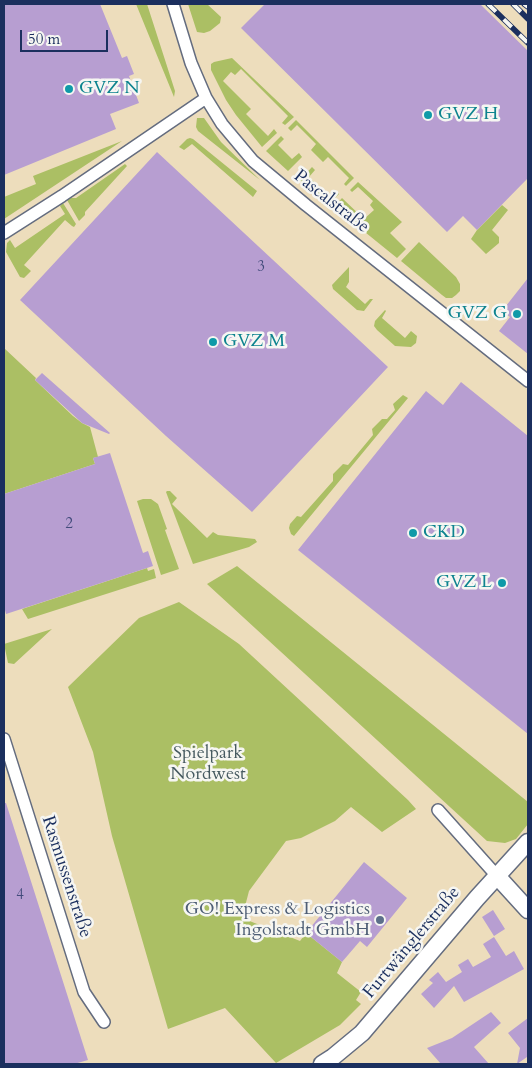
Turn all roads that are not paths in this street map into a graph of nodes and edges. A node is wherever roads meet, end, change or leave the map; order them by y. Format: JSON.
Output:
{"nodes":[{"id":1,"x":172,"y":4,"type":"edge"},
{"id":2,"x":206,"y":98,"type":"junction"},
{"id":3,"x":4,"y":233,"type":"edge"},
{"id":4,"x":528,"y":381,"type":"edge"},
{"id":5,"x":4,"y":739,"type":"edge"},
{"id":6,"x":438,"y":810,"type":"dead end"},
{"id":7,"x":528,"y":842,"type":"edge"},
{"id":8,"x":497,"y":876,"type":"junction"},
{"id":9,"x":528,"y":910,"type":"edge"},
{"id":10,"x":104,"y":1022,"type":"dead end"},
{"id":11,"x":322,"y":1064,"type":"edge"}],
"edges":[{"from":1,"to":2,"type":"street","name":"Pascalstraße"},
{"from":2,"to":3,"type":"street"},
{"from":2,"to":4,"type":"street","name":"Pascalstraße"},
{"from":5,"to":10,"type":"street","name":"Rasmussenstraße"},
{"from":6,"to":8,"type":"street"},
{"from":7,"to":8,"type":"street","name":"Furtwänglerstraße"},
{"from":8,"to":9,"type":"street"},
{"from":8,"to":11,"type":"street","name":"Furtwänglerstraße"}]}
